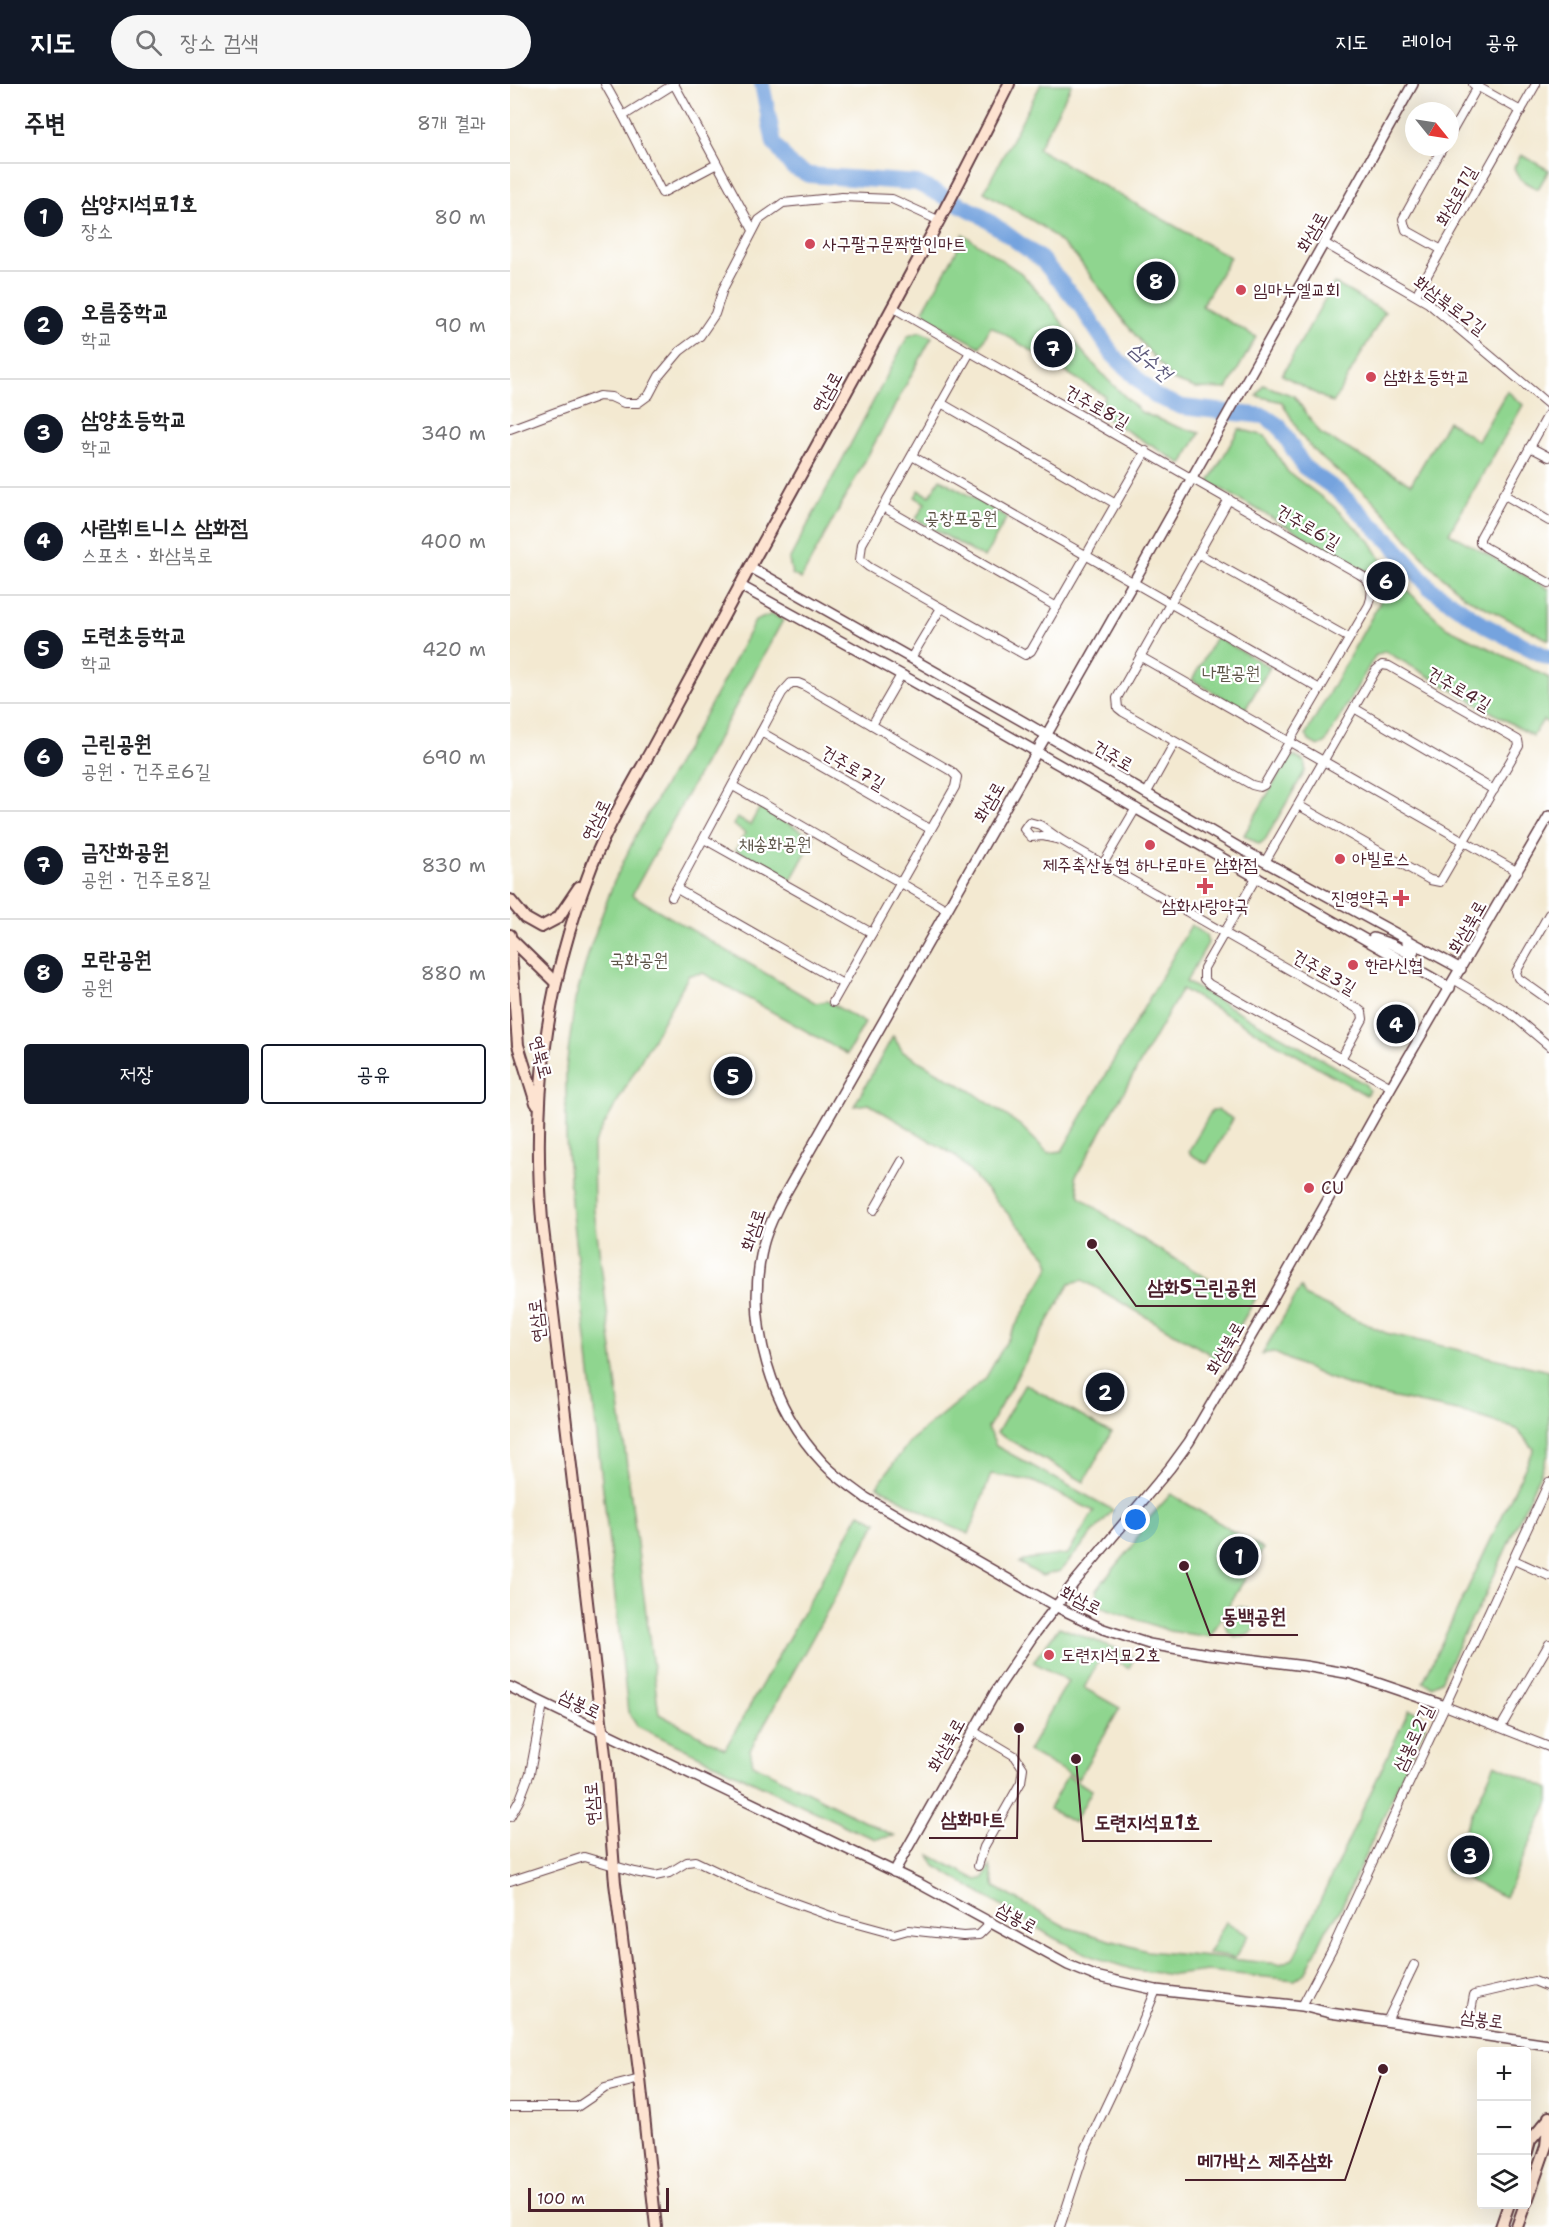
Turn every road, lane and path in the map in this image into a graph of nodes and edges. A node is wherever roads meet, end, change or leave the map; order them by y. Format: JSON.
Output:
{"nodes":[{"id":1,"x":605,"y":84,"type":"edge"},
{"id":2,"x":1009,"y":84,"type":"edge"},
{"id":3,"x":1413,"y":84,"type":"edge"},
{"id":4,"x":1536,"y":84,"type":"edge"},
{"id":5,"x":1476,"y":85,"type":"edge"},
{"id":6,"x":1521,"y":111,"type":"junction"},
{"id":7,"x":623,"y":116,"type":"junction"},
{"id":8,"x":1459,"y":118,"type":"edge"},
{"id":9,"x":1438,"y":156,"type":"edge"},
{"id":10,"x":717,"y":164,"type":"junction"},
{"id":11,"x":942,"y":218,"type":"junction"},
{"id":12,"x":753,"y":230,"type":"junction"},
{"id":13,"x":1324,"y":243,"type":"junction"},
{"id":14,"x":1442,"y":250,"type":"junction"},
{"id":15,"x":1416,"y":295,"type":"junction"},
{"id":16,"x":892,"y":307,"type":"junction"},
{"id":17,"x":970,"y":352,"type":"junction"},
{"id":18,"x":941,"y":403,"type":"junction"},
{"id":19,"x":1549,"y":405,"type":"edge"},
{"id":20,"x":1549,"y":413,"type":"edge"},
{"id":21,"x":510,"y":429,"type":"edge"},
{"id":22,"x":1530,"y":447,"type":"junction"},
{"id":23,"x":1146,"y":451,"type":"junction"},
{"id":24,"x":912,"y":456,"type":"junction"},
{"id":25,"x":1549,"y":458,"type":"edge"},
{"id":26,"x":1192,"y":478,"type":"junction"},
{"id":27,"x":1503,"y":494,"type":"junction"},
{"id":28,"x":1229,"y":499,"type":"junction"},
{"id":29,"x":1116,"y":504,"type":"junction"},
{"id":30,"x":883,"y":507,"type":"junction"},
{"id":31,"x":1549,"y":521,"type":"edge"},
{"id":32,"x":1199,"y":554,"type":"junction"},
{"id":33,"x":1086,"y":556,"type":"junction"},
{"id":34,"x":750,"y":567,"type":"junction"},
{"id":35,"x":1133,"y":583,"type":"junction"},
{"id":36,"x":1549,"y":583,"type":"edge"},
{"id":37,"x":739,"y":585,"type":"junction"},
{"id":38,"x":1171,"y":604,"type":"junction"},
{"id":39,"x":1057,"y":607,"type":"junction"},
{"id":40,"x":941,"y":608,"type":"junction"},
{"id":41,"x":1349,"y":639,"type":"junction"},
{"id":42,"x":1141,"y":657,"type":"junction"},
{"id":43,"x":911,"y":658,"type":"junction"},
{"id":44,"x":901,"y":675,"type":"junction"},
{"id":45,"x":1320,"y":689,"type":"junction"},
{"id":46,"x":1354,"y":708,"type":"junction"},
{"id":47,"x":872,"y":725,"type":"junction"},
{"id":48,"x":760,"y":732,"type":"junction"},
{"id":49,"x":1046,"y":735,"type":"junction"},
{"id":50,"x":1289,"y":741,"type":"junction"},
{"id":51,"x":1175,"y":742,"type":"junction"},
{"id":52,"x":1036,"y":752,"type":"junction"},
{"id":53,"x":1324,"y":760,"type":"junction"},
{"id":54,"x":733,"y":786,"type":"junction"},
{"id":55,"x":1494,"y":790,"type":"junction"},
{"id":56,"x":1146,"y":794,"type":"junction"},
{"id":57,"x":1298,"y":805,"type":"junction"},
{"id":58,"x":1136,"y":808,"type":"junction"},
{"id":59,"x":1549,"y":816,"type":"edge"},
{"id":60,"x":930,"y":830,"type":"junction"},
{"id":61,"x":704,"y":839,"type":"junction"},
{"id":62,"x":1061,"y":840,"type":"dead end"},
{"id":63,"x":1464,"y":842,"type":"junction"},
{"id":64,"x":1265,"y":862,"type":"junction"},
{"id":65,"x":1103,"y":864,"type":"junction"},
{"id":66,"x":589,"y":871,"type":"junction"},
{"id":67,"x":1518,"y":872,"type":"junction"},
{"id":68,"x":1257,"y":876,"type":"junction"},
{"id":69,"x":901,"y":881,"type":"junction"},
{"id":70,"x":677,"y":889,"type":"junction"},
{"id":71,"x":672,"y":897,"type":"dead end"},
{"id":72,"x":510,"y":900,"type":"edge"},
{"id":73,"x":946,"y":909,"type":"junction"},
{"id":74,"x":1549,"y":914,"type":"edge"},
{"id":75,"x":1353,"y":932,"type":"junction"},
{"id":76,"x":872,"y":933,"type":"junction"},
{"id":77,"x":1225,"y":933,"type":"junction"},
{"id":78,"x":1399,"y":935,"type":"junction"},
{"id":79,"x":510,"y":937,"type":"edge"},
{"id":80,"x":1461,"y":969,"type":"junction"},
{"id":81,"x":555,"y":982,"type":"junction"},
{"id":82,"x":843,"y":984,"type":"junction"},
{"id":83,"x":1453,"y":984,"type":"junction"},
{"id":84,"x":1549,"y":1000,"type":"edge"},
{"id":85,"x":833,"y":1002,"type":"dead end"},
{"id":86,"x":1549,"y":1046,"type":"edge"},
{"id":87,"x":1341,"y":1059,"type":"junction"},
{"id":88,"x":1391,"y":1087,"type":"junction"},
{"id":89,"x":539,"y":1112,"type":"junction"},
{"id":90,"x":902,"y":1161,"type":"dead end"},
{"id":91,"x":874,"y":1210,"type":"dead end"},
{"id":92,"x":1549,"y":1482,"type":"edge"},
{"id":93,"x":1514,"y":1560,"type":"junction"},
{"id":94,"x":1549,"y":1576,"type":"edge"},
{"id":95,"x":1057,"y":1607,"type":"junction"},
{"id":96,"x":1549,"y":1644,"type":"edge"},
{"id":97,"x":510,"y":1687,"type":"edge"},
{"id":98,"x":543,"y":1704,"type":"junction"},
{"id":99,"x":1445,"y":1706,"type":"junction"},
{"id":100,"x":1501,"y":1727,"type":"junction"},
{"id":101,"x":973,"y":1731,"type":"junction"},
{"id":102,"x":602,"y":1732,"type":"junction"},
{"id":103,"x":1549,"y":1747,"type":"edge"},
{"id":104,"x":512,"y":1807,"type":"edge"},
{"id":105,"x":510,"y":1817,"type":"edge"},
{"id":106,"x":615,"y":1866,"type":"junction"},
{"id":107,"x":978,"y":1866,"type":"dead end"},
{"id":108,"x":894,"y":1872,"type":"junction"},
{"id":109,"x":510,"y":1881,"type":"edge"},
{"id":110,"x":992,"y":1922,"type":"junction"},
{"id":111,"x":1414,"y":1965,"type":"dead end"},
{"id":112,"x":1549,"y":1988,"type":"edge"},
{"id":113,"x":1156,"y":1990,"type":"junction"},
{"id":114,"x":1302,"y":2006,"type":"junction"},
{"id":115,"x":1387,"y":2021,"type":"junction"},
{"id":116,"x":1467,"y":2033,"type":"junction"},
{"id":117,"x":1549,"y":2045,"type":"edge"},
{"id":118,"x":640,"y":2079,"type":"junction"},
{"id":119,"x":510,"y":2107,"type":"edge"},
{"id":120,"x":1548,"y":2119,"type":"edge"},
{"id":121,"x":1531,"y":2142,"type":"edge"},
{"id":122,"x":1531,"y":2146,"type":"edge"},
{"id":123,"x":1547,"y":2147,"type":"edge"},
{"id":124,"x":1531,"y":2190,"type":"edge"},
{"id":125,"x":1508,"y":2209,"type":"edge"},
{"id":126,"x":1524,"y":2209,"type":"edge"},
{"id":127,"x":656,"y":2227,"type":"edge"},
{"id":128,"x":1060,"y":2227,"type":"edge"},
{"id":129,"x":1501,"y":2227,"type":"edge"},
{"id":130,"x":1517,"y":2227,"type":"edge"}],
"edges":[{"from":1,"to":7,"type":"street"},
{"from":2,"to":11,"type":"main road","name":"연삼로"},
{"from":3,"to":13,"type":"street","name":"화삼로"},
{"from":4,"to":6,"type":"street","name":"화삼로1길"},
{"from":5,"to":6,"type":"street"},
{"from":5,"to":8,"type":"street"},
{"from":6,"to":14,"type":"street","name":"화삼로1길"},
{"from":7,"to":10,"type":"street"},
{"from":7,"to":10,"type":"street"},
{"from":9,"to":14,"type":"street"},
{"from":10,"to":12,"type":"street"},
{"from":11,"to":12,"type":"street"},
{"from":11,"to":16,"type":"main road","name":"연삼로"},
{"from":12,"to":21,"type":"street"},
{"from":13,"to":15,"type":"street","name":"화삼북로2길"},
{"from":13,"to":26,"type":"street","name":"화삼로"},
{"from":14,"to":15,"type":"street","name":"화삼로1길"},
{"from":15,"to":19,"type":"street","name":"화삼북로2길"},
{"from":16,"to":17,"type":"street","name":"건주로8길"},
{"from":16,"to":34,"type":"main road","name":"연삼로"},
{"from":17,"to":18,"type":"street"},
{"from":17,"to":23,"type":"street","name":"건주로8길"},
{"from":18,"to":24,"type":"street"},
{"from":18,"to":29,"type":"street"},
{"from":20,"to":22,"type":"street"},
{"from":22,"to":25,"type":"street"},
{"from":22,"to":27,"type":"street"},
{"from":23,"to":26,"type":"street","name":"건주로8길"},
{"from":23,"to":29,"type":"street"},
{"from":24,"to":30,"type":"street"},
{"from":24,"to":33,"type":"street"},
{"from":26,"to":28,"type":"street","name":"건주로8길"},
{"from":26,"to":35,"type":"street","name":"화삼로"},
{"from":27,"to":31,"type":"street"},
{"from":27,"to":36,"type":"street"},
{"from":28,"to":32,"type":"street","name":"건주로6길"},
{"from":28,"to":41,"type":"street","name":"건주로6길"},
{"from":29,"to":33,"type":"street"},
{"from":30,"to":39,"type":"street"},
{"from":30,"to":40,"type":"street"},
{"from":32,"to":38,"type":"street","name":"건주로6길"},
{"from":32,"to":41,"type":"street"},
{"from":33,"to":35,"type":"street"},
{"from":33,"to":39,"type":"street"},
{"from":34,"to":37,"type":"main road","name":"연삼로"},
{"from":34,"to":43,"type":"street","name":"건주로"},
{"from":35,"to":38,"type":"street"},
{"from":35,"to":49,"type":"street","name":"화삼로"},
{"from":37,"to":44,"type":"street","name":"건주로"},
{"from":37,"to":66,"type":"main road","name":"연삼로"},
{"from":38,"to":42,"type":"street","name":"건주로6길"},
{"from":38,"to":45,"type":"street"},
{"from":39,"to":40,"type":"street"},
{"from":40,"to":43,"type":"street"},
{"from":41,"to":45,"type":"street","name":"건주로6길"},
{"from":42,"to":50,"type":"street"},
{"from":42,"to":51,"type":"street","name":"건주로6길"},
{"from":43,"to":49,"type":"street","name":"건주로"},
{"from":44,"to":47,"type":"street"},
{"from":44,"to":52,"type":"street","name":"건주로"},
{"from":45,"to":50,"type":"street","name":"건주로6길"},
{"from":46,"to":53,"type":"street","name":"건주로4길"},
{"from":46,"to":55,"type":"street"},
{"from":46,"to":55,"type":"street","name":"건주로4길"},
{"from":47,"to":48,"type":"street"},
{"from":47,"to":60,"type":"street"},
{"from":48,"to":54,"type":"street"},
{"from":48,"to":60,"type":"street","name":"건주로7길"},
{"from":49,"to":52,"type":"street","name":"화삼로"},
{"from":49,"to":56,"type":"street","name":"건주로"},
{"from":50,"to":51,"type":"street","name":"건주로6길"},
{"from":50,"to":53,"type":"street"},
{"from":51,"to":56,"type":"street"},
{"from":52,"to":58,"type":"street","name":"건주로"},
{"from":52,"to":73,"type":"street","name":"화삼로"},
{"from":53,"to":57,"type":"street","name":"건주로4길"},
{"from":53,"to":63,"type":"street"},
{"from":54,"to":61,"type":"street"},
{"from":54,"to":69,"type":"street"},
{"from":55,"to":63,"type":"street","name":"건주로4길"},
{"from":56,"to":64,"type":"street","name":"건주로"},
{"from":57,"to":63,"type":"street","name":"건주로4길"},
{"from":57,"to":64,"type":"street","name":"건주로4길"},
{"from":58,"to":65,"type":"street"},
{"from":58,"to":68,"type":"street","name":"건주로"},
{"from":59,"to":67,"type":"street","name":"화삼북로"},
{"from":60,"to":69,"type":"street"},
{"from":61,"to":70,"type":"street"},
{"from":61,"to":76,"type":"street"},
{"from":62,"to":65,"type":"street"},
{"from":63,"to":67,"type":"street"},
{"from":64,"to":78,"type":"street","name":"건주로"},
{"from":65,"to":77,"type":"street"},
{"from":66,"to":72,"type":"main road"},
{"from":66,"to":81,"type":"main road","name":"연삼로"},
{"from":67,"to":80,"type":"street","name":"화삼북로"},
{"from":68,"to":75,"type":"street","name":"건주로"},
{"from":68,"to":77,"type":"street"},
{"from":69,"to":73,"type":"street"},
{"from":69,"to":76,"type":"street"},
{"from":70,"to":71,"type":"street"},
{"from":70,"to":82,"type":"street"},
{"from":73,"to":95,"type":"street","name":"화삼로"},
{"from":74,"to":84,"type":"street"},
{"from":75,"to":78,"type":"street"},
{"from":75,"to":83,"type":"street","name":"건주로"},
{"from":76,"to":82,"type":"street"},
{"from":77,"to":87,"type":"street"},
{"from":77,"to":87,"type":"street","name":"건주로3길"},
{"from":78,"to":80,"type":"street","name":"건주로"},
{"from":79,"to":81,"type":"main road","name":"연북로"},
{"from":79,"to":89,"type":"main road","name":"연북로"},
{"from":80,"to":83,"type":"street","name":"화삼북로"},
{"from":81,"to":89,"type":"main road","name":"연삼로"},
{"from":82,"to":85,"type":"street"},
{"from":83,"to":86,"type":"street","name":"건주로"},
{"from":83,"to":88,"type":"street","name":"화삼북로"},
{"from":87,"to":88,"type":"street"},
{"from":88,"to":95,"type":"street","name":"화삼북로"},
{"from":89,"to":102,"type":"main road","name":"연삼로"},
{"from":90,"to":91,"type":"street"},
{"from":92,"to":93,"type":"street","name":"삼봉로2길"},
{"from":93,"to":94,"type":"street"},
{"from":93,"to":99,"type":"street","name":"삼봉로2길"},
{"from":95,"to":99,"type":"street","name":"화삼로"},
{"from":95,"to":101,"type":"street","name":"화삼북로"},
{"from":96,"to":100,"type":"street"},
{"from":97,"to":98,"type":"street","name":"삼봉로"},
{"from":98,"to":102,"type":"street","name":"삼봉로"},
{"from":98,"to":104,"type":"street"},
{"from":99,"to":100,"type":"street"},
{"from":99,"to":114,"type":"street","name":"삼봉로2길"},
{"from":100,"to":103,"type":"street"},
{"from":101,"to":107,"type":"street"},
{"from":101,"to":108,"type":"street","name":"화삼북로"},
{"from":102,"to":106,"type":"main road","name":"연삼로"},
{"from":102,"to":108,"type":"street","name":"삼봉로"},
{"from":104,"to":105,"type":"street"},
{"from":106,"to":109,"type":"street"},
{"from":106,"to":110,"type":"street"},
{"from":106,"to":118,"type":"main road","name":"연삼로"},
{"from":108,"to":110,"type":"street","name":"삼봉로"},
{"from":110,"to":113,"type":"street","name":"삼봉로"},
{"from":111,"to":115,"type":"street"},
{"from":112,"to":116,"type":"street"},
{"from":113,"to":114,"type":"street","name":"삼봉로"},
{"from":113,"to":128,"type":"street"},
{"from":114,"to":115,"type":"street","name":"삼봉로"},
{"from":115,"to":116,"type":"street","name":"삼봉로"},
{"from":116,"to":117,"type":"street","name":"삼봉로"},
{"from":118,"to":119,"type":"street"},
{"from":118,"to":127,"type":"main road","name":"연삼로"},
{"from":120,"to":121,"type":"main road"},
{"from":120,"to":123,"type":"main road"},
{"from":122,"to":123,"type":"street"},
{"from":123,"to":124,"type":"main road"},
{"from":125,"to":129,"type":"main road"},
{"from":126,"to":130,"type":"main road"}]}
